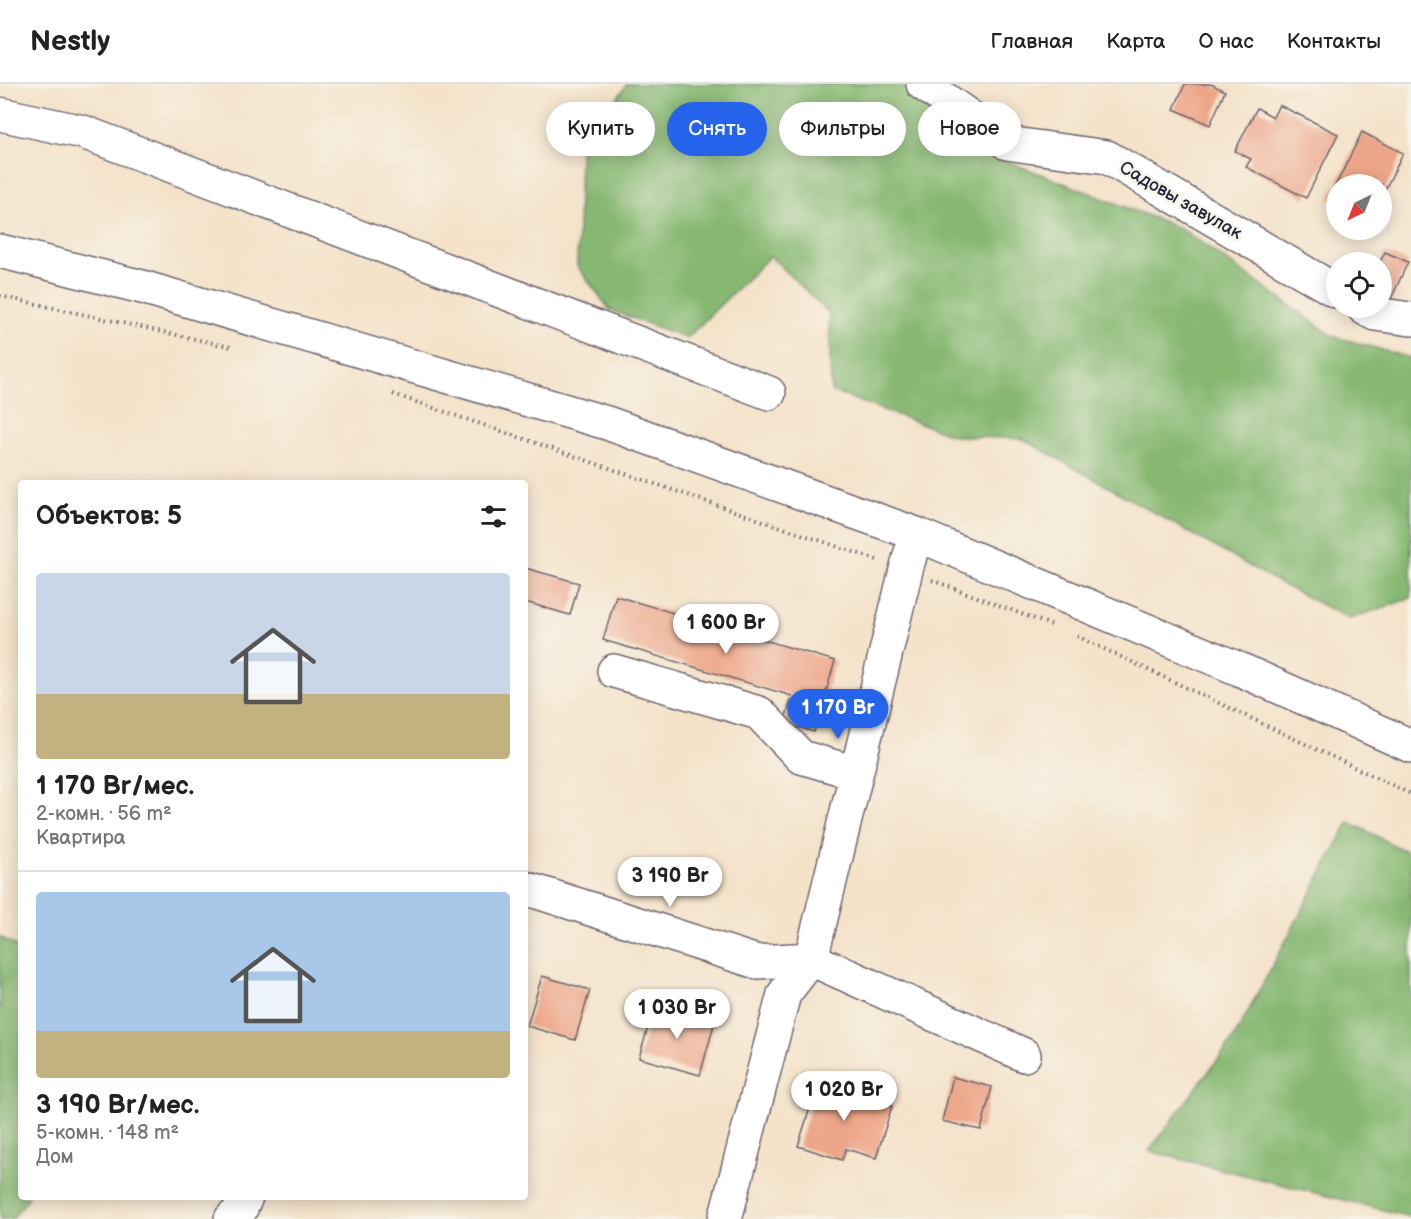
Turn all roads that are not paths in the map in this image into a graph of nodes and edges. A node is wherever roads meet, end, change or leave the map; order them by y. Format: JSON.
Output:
{"nodes":[{"id":1,"x":923,"y":84,"type":"edge"},
{"id":2,"x":0,"y":114,"type":"edge"},
{"id":3,"x":0,"y":251,"type":"edge"},
{"id":4,"x":1326,"y":285,"type":"edge"},
{"id":5,"x":1392,"y":316,"type":"edge"},
{"id":6,"x":1411,"y":319,"type":"edge"},
{"id":7,"x":770,"y":393,"type":"dead end"},
{"id":8,"x":916,"y":534,"type":"junction"},
{"id":9,"x":614,"y":671,"type":"dead end"},
{"id":10,"x":1411,"y":746,"type":"edge"},
{"id":11,"x":856,"y":772,"type":"junction"},
{"id":12,"x":528,"y":889,"type":"edge"},
{"id":13,"x":812,"y":958,"type":"junction"},
{"id":14,"x":1024,"y":1055,"type":"dead end"},
{"id":15,"x":245,"y":1200,"type":"edge"},
{"id":16,"x":231,"y":1219,"type":"edge"},
{"id":17,"x":725,"y":1219,"type":"edge"}],
"edges":[{"from":1,"to":4,"type":"street","name":"Садовы завулак"},
{"from":2,"to":7,"type":"street"},
{"from":3,"to":8,"type":"street"},
{"from":5,"to":6,"type":"street"},
{"from":8,"to":10,"type":"street"},
{"from":8,"to":11,"type":"street"},
{"from":9,"to":11,"type":"street"},
{"from":11,"to":13,"type":"street"},
{"from":12,"to":13,"type":"street"},
{"from":13,"to":14,"type":"street"},
{"from":13,"to":17,"type":"street"},
{"from":15,"to":16,"type":"street"}]}
